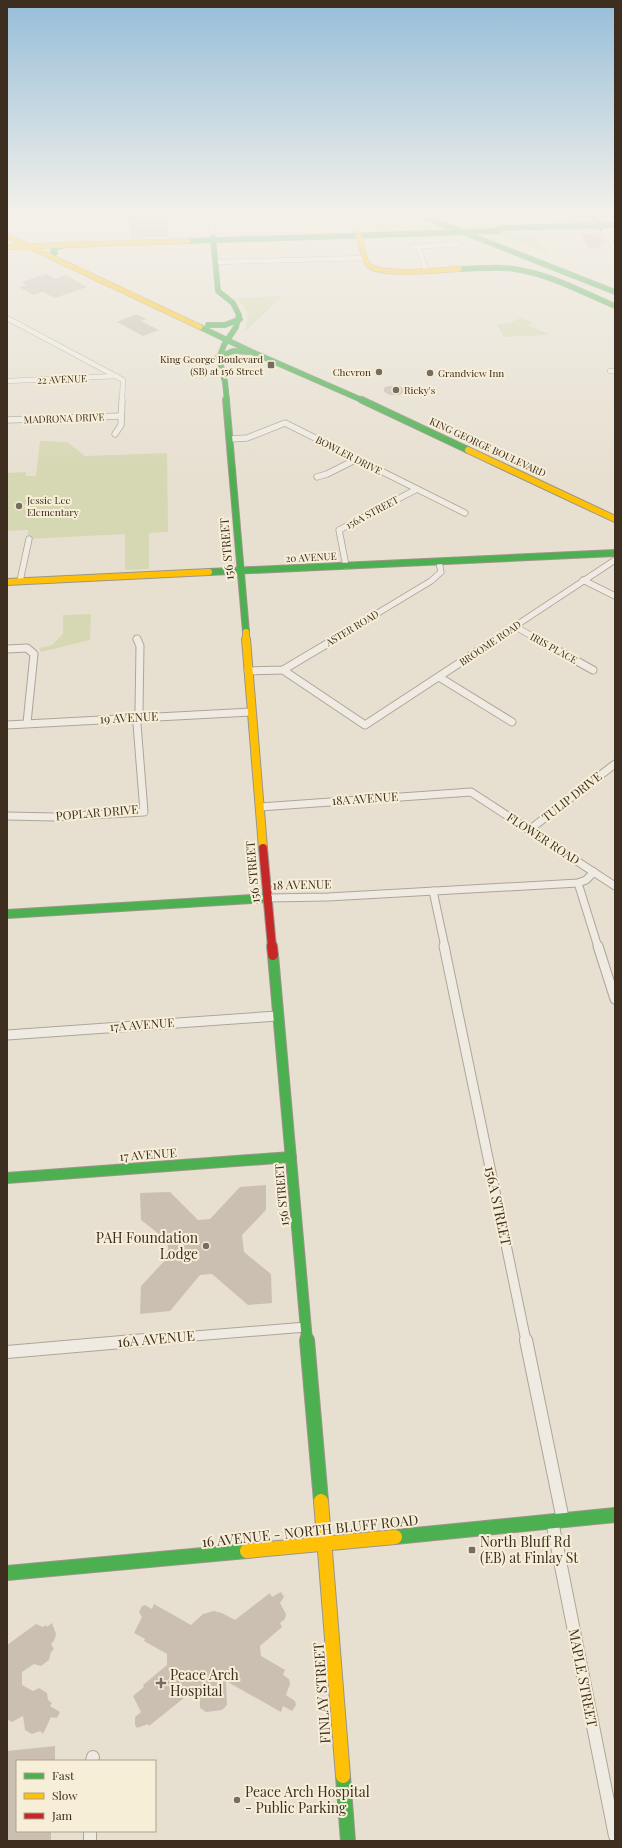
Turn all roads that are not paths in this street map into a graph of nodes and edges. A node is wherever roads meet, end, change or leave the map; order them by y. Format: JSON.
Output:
{"nodes":[{"id":1,"x":142,"y":300,"type":"edge"},
{"id":2,"x":148,"y":300,"type":"edge"},
{"id":3,"x":156,"y":300,"type":"edge"},
{"id":4,"x":229,"y":300,"type":"edge"},
{"id":5,"x":601,"y":300,"type":"edge"},
{"id":6,"x":164,"y":304,"type":"junction"},
{"id":7,"x":615,"y":306,"type":"edge"},
{"id":8,"x":7,"y":318,"type":"edge"},
{"id":9,"x":240,"y":319,"type":"junction"},
{"id":10,"x":10,"y":321,"type":"edge"},
{"id":11,"x":208,"y":325,"type":"junction"},
{"id":12,"x":229,"y":338,"type":"junction"},
{"id":13,"x":252,"y":352,"type":"junction"},
{"id":14,"x":218,"y":357,"type":"junction"},
{"id":15,"x":117,"y":376,"type":"junction"},
{"id":16,"x":7,"y":381,"type":"edge"},
{"id":17,"x":352,"y":396,"type":"junction"},
{"id":18,"x":121,"y":416,"type":"junction"},
{"id":19,"x":7,"y":420,"type":"edge"},
{"id":20,"x":115,"y":434,"type":"dead end"},
{"id":21,"x":230,"y":439,"type":"junction"},
{"id":22,"x":357,"y":459,"type":"junction"},
{"id":23,"x":317,"y":477,"type":"dead end"},
{"id":24,"x":417,"y":489,"type":"junction"},
{"id":25,"x":465,"y":513,"type":"dead end"},
{"id":26,"x":615,"y":519,"type":"edge"},
{"id":27,"x":29,"y":539,"type":"dead end"},
{"id":28,"x":615,"y":553,"type":"edge"},
{"id":29,"x":615,"y":560,"type":"edge"},
{"id":30,"x":439,"y":562,"type":"junction"},
{"id":31,"x":346,"y":566,"type":"junction"},
{"id":32,"x":241,"y":571,"type":"junction"},
{"id":33,"x":583,"y":580,"type":"junction"},
{"id":34,"x":20,"y":581,"type":"junction"},
{"id":35,"x":7,"y":582,"type":"edge"},
{"id":36,"x":615,"y":596,"type":"edge"},
{"id":37,"x":514,"y":626,"type":"junction"},
{"id":38,"x":137,"y":639,"type":"dead end"},
{"id":39,"x":7,"y":649,"type":"edge"},
{"id":40,"x":283,"y":670,"type":"junction"},
{"id":41,"x":593,"y":670,"type":"dead end"},
{"id":42,"x":248,"y":671,"type":"junction"},
{"id":43,"x":439,"y":677,"type":"junction"},
{"id":44,"x":251,"y":712,"type":"junction"},
{"id":45,"x":138,"y":718,"type":"junction"},
{"id":46,"x":512,"y":722,"type":"dead end"},
{"id":47,"x":27,"y":723,"type":"junction"},
{"id":48,"x":7,"y":725,"type":"edge"},
{"id":49,"x":615,"y":764,"type":"edge"},
{"id":50,"x":471,"y":792,"type":"joint"},
{"id":51,"x":260,"y":807,"type":"junction"},
{"id":52,"x":7,"y":816,"type":"edge"},
{"id":53,"x":529,"y":830,"type":"junction"},
{"id":54,"x":594,"y":872,"type":"junction"},
{"id":55,"x":578,"y":883,"type":"junction"},
{"id":56,"x":615,"y":886,"type":"edge"},
{"id":57,"x":433,"y":891,"type":"junction"},
{"id":58,"x":268,"y":898,"type":"junction"},
{"id":59,"x":7,"y":914,"type":"edge"},
{"id":60,"x":615,"y":999,"type":"edge"},
{"id":61,"x":277,"y":1016,"type":"junction"},
{"id":62,"x":7,"y":1035,"type":"edge"},
{"id":63,"x":291,"y":1157,"type":"junction"},
{"id":64,"x":7,"y":1178,"type":"edge"},
{"id":65,"x":306,"y":1327,"type":"junction"},
{"id":66,"x":7,"y":1352,"type":"edge"},
{"id":67,"x":615,"y":1515,"type":"edge"},
{"id":68,"x":557,"y":1521,"type":"junction"},
{"id":69,"x":325,"y":1544,"type":"junction"},
{"id":70,"x":7,"y":1573,"type":"edge"},
{"id":71,"x":615,"y":1836,"type":"edge"},
{"id":72,"x":348,"y":1841,"type":"edge"}],
"edges":[{"from":1,"to":12,"type":"main road","name":"KING GEORGE BOULEVARD"},
{"from":2,"to":6,"type":"main road"},
{"from":3,"to":6,"type":"main road","name":"KING GEORGE BOULEVARD"},
{"from":4,"to":9,"type":"main road"},
{"from":5,"to":7,"type":"main road"},
{"from":6,"to":11,"type":"main road","name":"KING GEORGE BOULEVARD"},
{"from":8,"to":10,"type":"street"},
{"from":9,"to":11,"type":"main road"},
{"from":9,"to":12,"type":"main road"},
{"from":10,"to":15,"type":"street"},
{"from":11,"to":12,"type":"main road","name":"KING GEORGE BOULEVARD"},
{"from":12,"to":13,"type":"main road","name":"KING GEORGE BOULEVARD"},
{"from":12,"to":14,"type":"main road"},
{"from":12,"to":17,"type":"main road","name":"KING GEORGE BOULEVARD"},
{"from":13,"to":14,"type":"main road"},
{"from":13,"to":17,"type":"main road","name":"KING GEORGE BOULEVARD"},
{"from":14,"to":21,"type":"main road","name":"156 STREET"},
{"from":15,"to":16,"type":"street","name":"22 AVENUE"},
{"from":15,"to":18,"type":"street","name":"MADRONA DRIVE"},
{"from":17,"to":26,"type":"main road","name":"KING GEORGE BOULEVARD"},
{"from":18,"to":19,"type":"street","name":"MADRONA DRIVE"},
{"from":18,"to":20,"type":"street","name":"MADRONA DRIVE"},
{"from":21,"to":22,"type":"street","name":"BOWLER DRIVE"},
{"from":21,"to":32,"type":"main road","name":"156 STREET"},
{"from":22,"to":23,"type":"street"},
{"from":22,"to":24,"type":"street","name":"BOWLER DRIVE"},
{"from":24,"to":25,"type":"street","name":"BOWLER DRIVE"},
{"from":24,"to":31,"type":"street","name":"156A STREET"},
{"from":27,"to":34,"type":"street"},
{"from":28,"to":30,"type":"main road","name":"20 AVENUE"},
{"from":29,"to":33,"type":"street","name":"BROOME ROAD"},
{"from":30,"to":31,"type":"main road","name":"20 AVENUE"},
{"from":30,"to":40,"type":"street","name":"ASTER ROAD"},
{"from":31,"to":32,"type":"main road","name":"20 AVENUE"},
{"from":32,"to":34,"type":"main road","name":"20 AVENUE"},
{"from":32,"to":42,"type":"main road","name":"156 STREET"},
{"from":33,"to":36,"type":"street"},
{"from":33,"to":37,"type":"street","name":"BROOME ROAD"},
{"from":34,"to":35,"type":"main road","name":"20 AVENUE"},
{"from":37,"to":41,"type":"street","name":"IRIS PLACE"},
{"from":37,"to":43,"type":"street","name":"BROOME ROAD"},
{"from":38,"to":45,"type":"street"},
{"from":39,"to":47,"type":"street"},
{"from":40,"to":42,"type":"street","name":"ASTER ROAD"},
{"from":40,"to":43,"type":"street","name":"BROOME ROAD"},
{"from":42,"to":44,"type":"main road","name":"156 STREET"},
{"from":43,"to":46,"type":"street"},
{"from":44,"to":45,"type":"street","name":"19 AVENUE"},
{"from":44,"to":51,"type":"main road","name":"156 STREET"},
{"from":45,"to":47,"type":"street","name":"19 AVENUE"},
{"from":45,"to":52,"type":"street","name":"POPLAR DRIVE"},
{"from":47,"to":48,"type":"street","name":"19 AVENUE"},
{"from":49,"to":53,"type":"street","name":"TULIP DRIVE"},
{"from":50,"to":51,"type":"street","name":"18A AVENUE"},
{"from":50,"to":53,"type":"street","name":"FLOWER ROAD"},
{"from":51,"to":58,"type":"main road","name":"156 STREET"},
{"from":53,"to":54,"type":"street","name":"FLOWER ROAD"},
{"from":54,"to":55,"type":"street"},
{"from":54,"to":56,"type":"street","name":"FLOWER ROAD"},
{"from":55,"to":57,"type":"street","name":"18 AVENUE"},
{"from":55,"to":60,"type":"street"},
{"from":57,"to":58,"type":"street","name":"18 AVENUE"},
{"from":57,"to":68,"type":"street","name":"156A STREET"},
{"from":58,"to":59,"type":"main road","name":"18 AVENUE"},
{"from":58,"to":61,"type":"main road","name":"156 STREET"},
{"from":61,"to":62,"type":"street","name":"17A AVENUE"},
{"from":61,"to":63,"type":"main road","name":"156 STREET"},
{"from":63,"to":64,"type":"main road","name":"17 AVENUE"},
{"from":63,"to":65,"type":"main road","name":"156 STREET"},
{"from":65,"to":66,"type":"street","name":"16A AVENUE"},
{"from":65,"to":69,"type":"main road","name":"156 STREET"},
{"from":67,"to":68,"type":"main road","name":"16 AVENUE - NORTH BLUFF ROAD"},
{"from":68,"to":69,"type":"main road","name":"16 AVENUE - NORTH BLUFF ROAD"},
{"from":68,"to":71,"type":"street","name":"MAPLE STREET"},
{"from":69,"to":70,"type":"main road","name":"16 AVENUE - NORTH BLUFF ROAD"},
{"from":69,"to":72,"type":"main road","name":"FINLAY STREET"}]}
